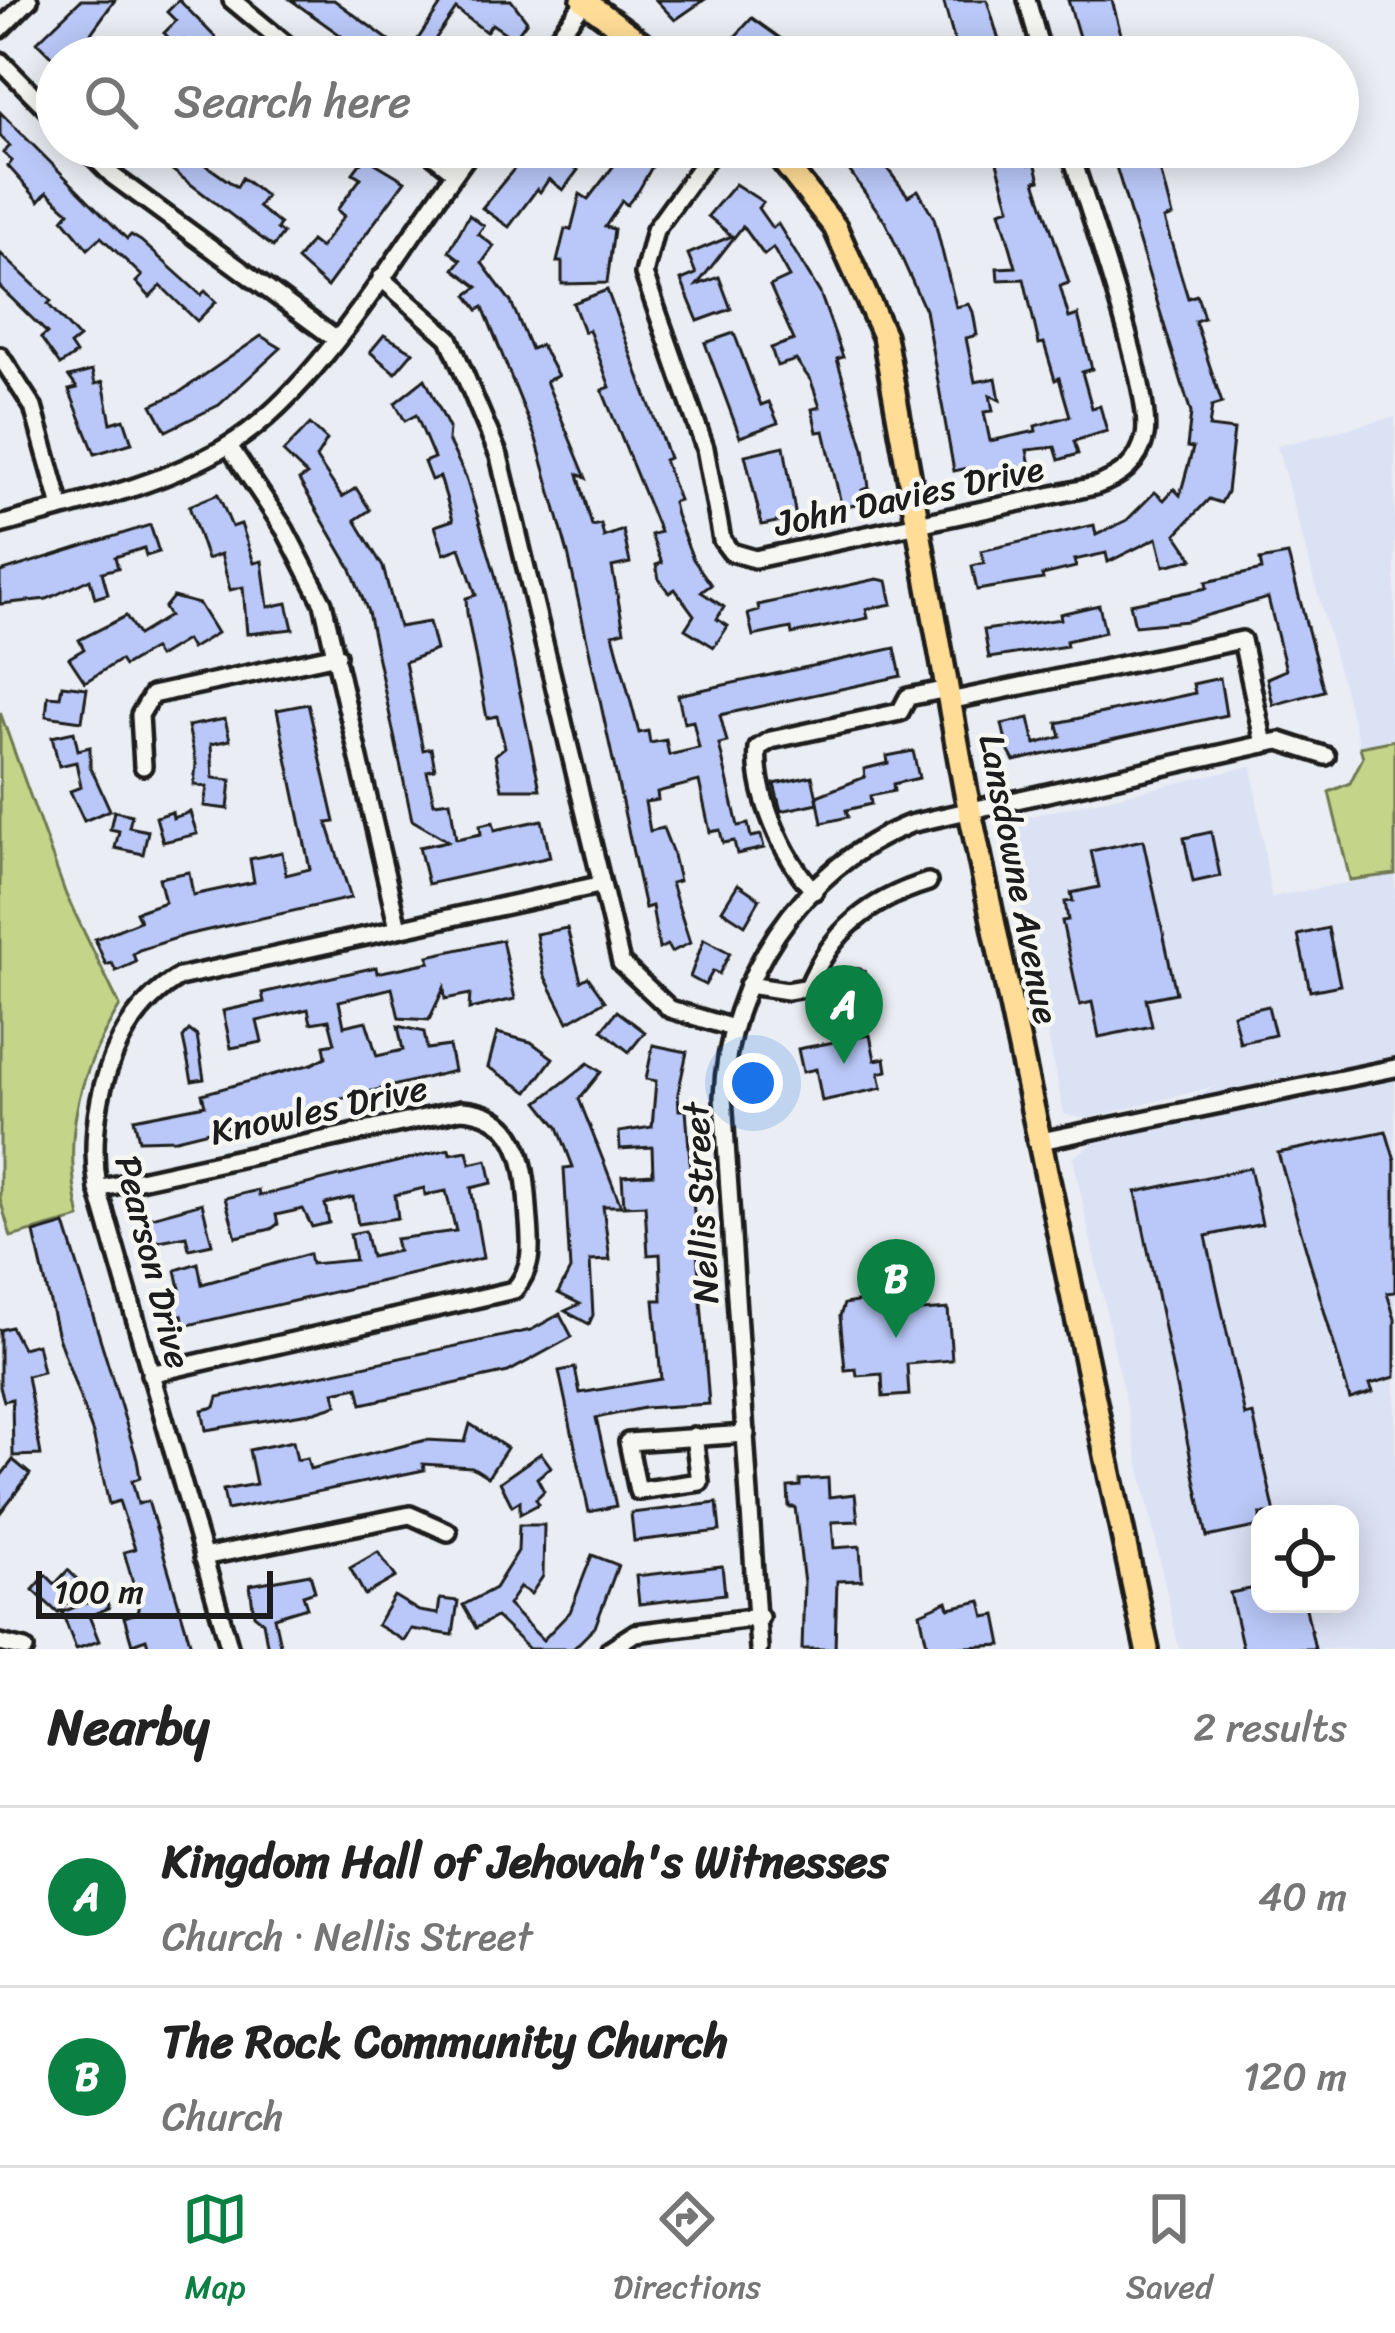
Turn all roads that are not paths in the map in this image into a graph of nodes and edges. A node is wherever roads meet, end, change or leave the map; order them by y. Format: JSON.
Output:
{"nodes":[{"id":1,"x":29,"y":0,"type":"edge"},
{"id":2,"x":232,"y":0,"type":"edge"},
{"id":3,"x":584,"y":0,"type":"edge"},
{"id":4,"x":1027,"y":0,"type":"edge"},
{"id":5,"x":0,"y":29,"type":"edge"},
{"id":6,"x":276,"y":36,"type":"edge"},
{"id":7,"x":557,"y":36,"type":"edge"},
{"id":8,"x":632,"y":36,"type":"edge"},
{"id":9,"x":1037,"y":36,"type":"edge"},
{"id":10,"x":0,"y":61,"type":"edge"},
{"id":11,"x":36,"y":98,"type":"edge"},
{"id":12,"x":105,"y":168,"type":"edge"},
{"id":13,"x":450,"y":168,"type":"edge"},
{"id":14,"x":458,"y":168,"type":"edge"},
{"id":15,"x":700,"y":168,"type":"edge"},
{"id":16,"x":789,"y":168,"type":"edge"},
{"id":17,"x":1075,"y":168,"type":"edge"},
{"id":18,"x":455,"y":172,"type":"junction"},
{"id":19,"x":381,"y":278,"type":"junction"},
{"id":20,"x":334,"y":338,"type":"junction"},
{"id":21,"x":0,"y":356,"type":"edge"},
{"id":22,"x":229,"y":446,"type":"junction"},
{"id":23,"x":62,"y":508,"type":"junction"},
{"id":24,"x":0,"y":525,"type":"edge"},
{"id":25,"x":920,"y":526,"type":"junction"},
{"id":26,"x":337,"y":656,"type":"junction"},
{"id":27,"x":949,"y":695,"type":"junction"},
{"id":28,"x":1264,"y":744,"type":"junction"},
{"id":29,"x":1326,"y":756,"type":"dead end"},
{"id":30,"x":143,"y":766,"type":"dead end"},
{"id":31,"x":970,"y":809,"type":"junction"},
{"id":32,"x":928,"y":882,"type":"dead end"},
{"id":33,"x":599,"y":884,"type":"junction"},
{"id":34,"x":814,"y":891,"type":"junction"},
{"id":35,"x":398,"y":928,"type":"junction"},
{"id":36,"x":857,"y":979,"type":"dead end"},
{"id":37,"x":748,"y":986,"type":"junction"},
{"id":38,"x":808,"y":987,"type":"junction"},
{"id":39,"x":733,"y":1028,"type":"junction"},
{"id":40,"x":1395,"y":1068,"type":"edge"},
{"id":41,"x":1036,"y":1142,"type":"junction"},
{"id":42,"x":98,"y":1189,"type":"junction"},
{"id":43,"x":150,"y":1374,"type":"junction"},
{"id":44,"x":746,"y":1434,"type":"junction"},
{"id":45,"x":694,"y":1436,"type":"junction"},
{"id":46,"x":448,"y":1532,"type":"dead end"},
{"id":47,"x":203,"y":1558,"type":"junction"},
{"id":48,"x":760,"y":1618,"type":"junction"},
{"id":49,"x":0,"y":1643,"type":"edge"},
{"id":50,"x":26,"y":1649,"type":"edge"},
{"id":51,"x":230,"y":1649,"type":"edge"},
{"id":52,"x":610,"y":1649,"type":"edge"},
{"id":53,"x":759,"y":1649,"type":"edge"},
{"id":54,"x":1148,"y":1649,"type":"edge"}],
"edges":[{"from":1,"to":5,"type":"street"},
{"from":2,"to":6,"type":"street"},
{"from":3,"to":7,"type":"street"},
{"from":3,"to":8,"type":"main road"},
{"from":4,"to":9,"type":"street"},
{"from":10,"to":11,"type":"street"},
{"from":12,"to":20,"type":"street"},
{"from":13,"to":18,"type":"street"},
{"from":14,"to":18,"type":"street"},
{"from":15,"to":25,"type":"street","name":"John Davies Drive"},
{"from":16,"to":25,"type":"main road","name":"Lansdowne Avenue"},
{"from":17,"to":25,"type":"street","name":"John Davies Drive"},
{"from":18,"to":19,"type":"street"},
{"from":19,"to":20,"type":"street"},
{"from":19,"to":33,"type":"street"},
{"from":20,"to":22,"type":"street"},
{"from":21,"to":23,"type":"street"},
{"from":22,"to":23,"type":"street"},
{"from":22,"to":26,"type":"street"},
{"from":23,"to":24,"type":"street"},
{"from":25,"to":27,"type":"main road","name":"Lansdowne Avenue"},
{"from":26,"to":30,"type":"street"},
{"from":26,"to":35,"type":"street"},
{"from":27,"to":28,"type":"street"},
{"from":27,"to":31,"type":"main road","name":"Lansdowne Avenue"},
{"from":27,"to":34,"type":"street"},
{"from":28,"to":29,"type":"street","name":"Nellis Street"},
{"from":28,"to":31,"type":"street","name":"Nellis Street"},
{"from":31,"to":34,"type":"street","name":"Nellis Street"},
{"from":31,"to":41,"type":"main road","name":"Lansdowne Avenue"},
{"from":32,"to":38,"type":"street"},
{"from":33,"to":35,"type":"street","name":"Pearson Drive"},
{"from":33,"to":39,"type":"street"},
{"from":34,"to":37,"type":"street","name":"Nellis Street"},
{"from":35,"to":42,"type":"street","name":"Pearson Drive"},
{"from":36,"to":38,"type":"street"},
{"from":37,"to":38,"type":"street"},
{"from":37,"to":39,"type":"street","name":"Nellis Street"},
{"from":39,"to":44,"type":"street","name":"Nellis Street"},
{"from":40,"to":41,"type":"street"},
{"from":41,"to":54,"type":"main road","name":"Lansdowne Avenue"},
{"from":42,"to":43,"type":"street","name":"Pearson Drive"},
{"from":42,"to":43,"type":"street","name":"Knowles Drive"},
{"from":43,"to":47,"type":"street","name":"Pearson Drive"},
{"from":44,"to":45,"type":"street"},
{"from":44,"to":48,"type":"street","name":"Nellis Street"},
{"from":45,"to":45,"type":"street"},
{"from":46,"to":47,"type":"street"},
{"from":47,"to":51,"type":"street","name":"Pearson Drive"},
{"from":48,"to":52,"type":"street"},
{"from":48,"to":53,"type":"street","name":"Nellis Street"},
{"from":49,"to":50,"type":"street"}]}
